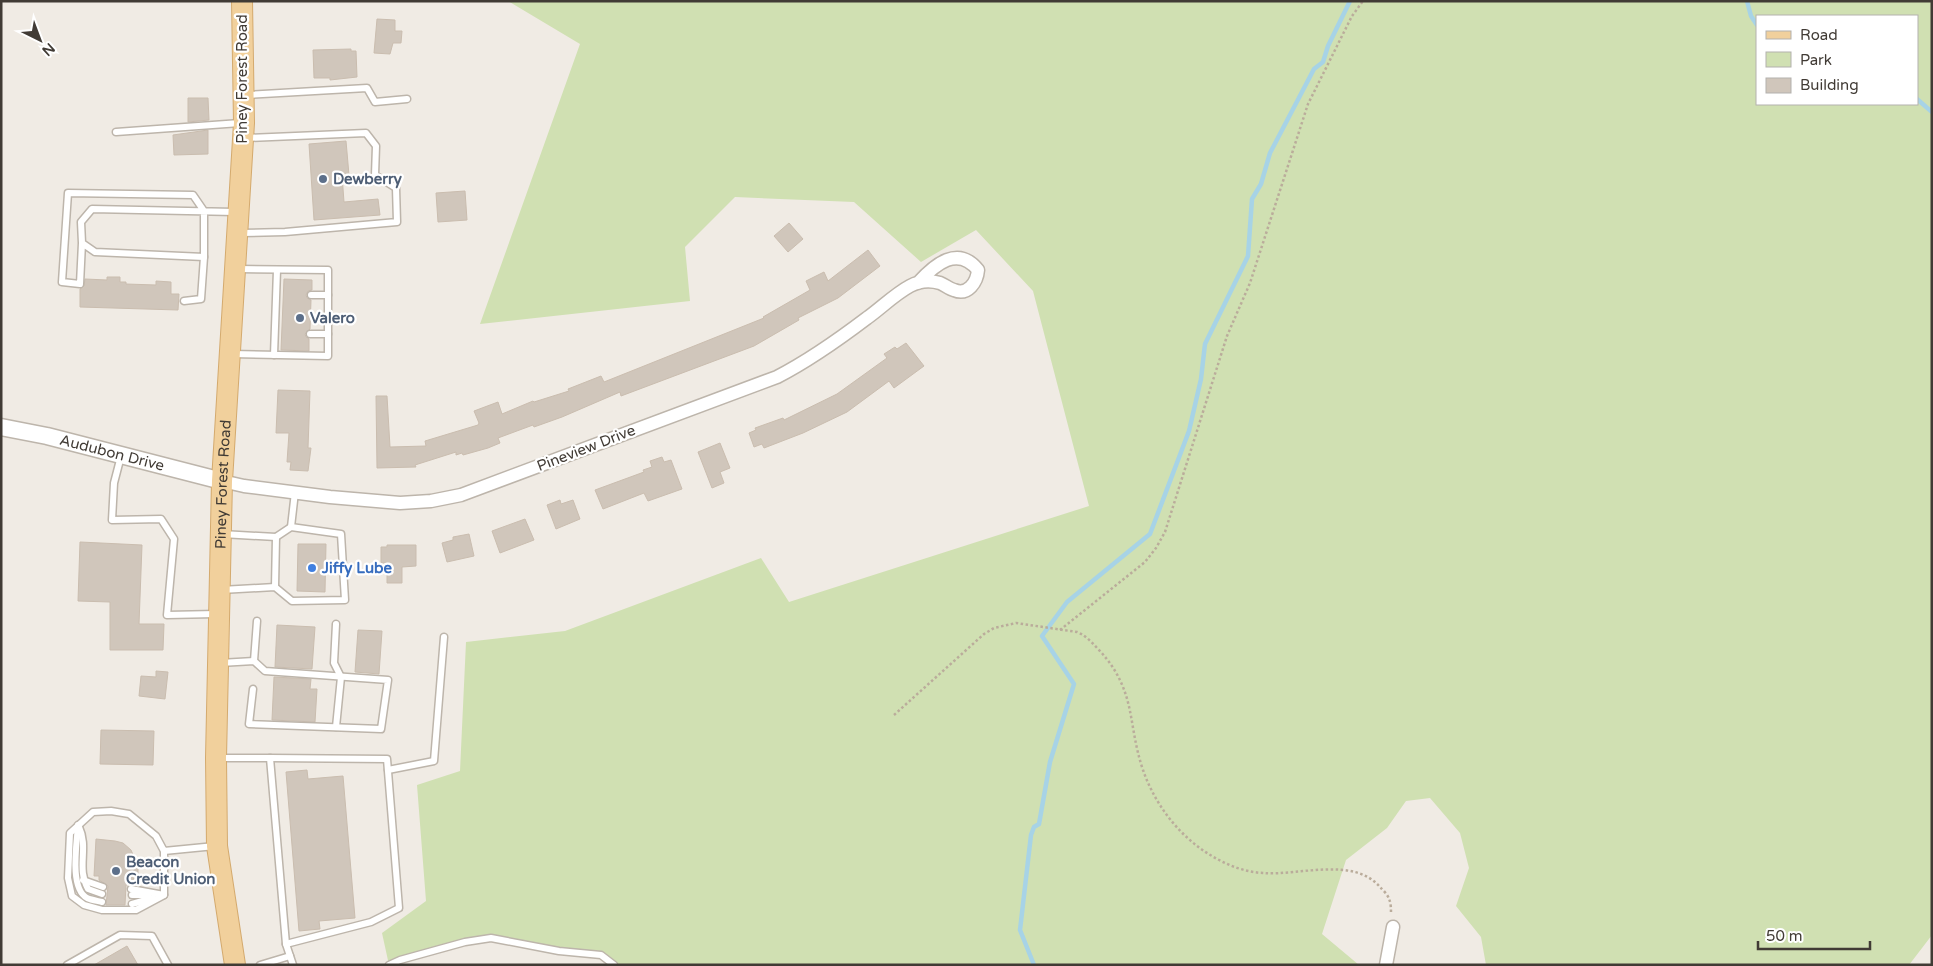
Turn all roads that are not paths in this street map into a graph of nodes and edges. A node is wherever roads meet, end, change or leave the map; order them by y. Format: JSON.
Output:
{"nodes":[{"id":1,"x":242,"y":1,"type":"edge"},
{"id":2,"x":244,"y":95,"type":"junction"},
{"id":3,"x":407,"y":99,"type":"dead end"},
{"id":4,"x":244,"y":130,"type":"junction"},
{"id":5,"x":116,"y":132,"type":"dead end"},
{"id":6,"x":204,"y":211,"type":"junction"},
{"id":7,"x":239,"y":212,"type":"junction"},
{"id":8,"x":238,"y":233,"type":"junction"},
{"id":9,"x":82,"y":243,"type":"junction"},
{"id":10,"x":204,"y":256,"type":"junction"},
{"id":11,"x":236,"y":269,"type":"junction"},
{"id":12,"x":277,"y":270,"type":"junction"},
{"id":13,"x":918,"y":283,"type":"dead end"},
{"id":14,"x":312,"y":295,"type":"dead end"},
{"id":15,"x":328,"y":295,"type":"junction"},
{"id":16,"x":276,"y":296,"type":"junction"},
{"id":17,"x":283,"y":296,"type":"dead end"},
{"id":18,"x":184,"y":301,"type":"dead end"},
{"id":19,"x":310,"y":334,"type":"dead end"},
{"id":20,"x":328,"y":334,"type":"junction"},
{"id":21,"x":231,"y":354,"type":"junction"},
{"id":22,"x":274,"y":354,"type":"junction"},
{"id":23,"x":1,"y":427,"type":"edge"},
{"id":24,"x":122,"y":456,"type":"junction"},
{"id":25,"x":222,"y":481,"type":"junction"},
{"id":26,"x":295,"y":492,"type":"junction"},
{"id":27,"x":291,"y":527,"type":"junction"},
{"id":28,"x":221,"y":533,"type":"junction"},
{"id":29,"x":276,"y":537,"type":"junction"},
{"id":30,"x":275,"y":587,"type":"junction"},
{"id":31,"x":220,"y":590,"type":"junction"},
{"id":32,"x":220,"y":614,"type":"junction"},
{"id":33,"x":257,"y":621,"type":"dead end"},
{"id":34,"x":336,"y":624,"type":"dead end"},
{"id":35,"x":444,"y":637,"type":"dead end"},
{"id":36,"x":254,"y":661,"type":"junction"},
{"id":37,"x":219,"y":663,"type":"junction"},
{"id":38,"x":341,"y":677,"type":"junction"},
{"id":39,"x":253,"y":689,"type":"dead end"},
{"id":40,"x":336,"y":728,"type":"junction"},
{"id":41,"x":216,"y":758,"type":"junction"},
{"id":42,"x":270,"y":758,"type":"junction"},
{"id":43,"x":388,"y":770,"type":"junction"},
{"id":44,"x":78,"y":825,"type":"junction"},
{"id":45,"x":217,"y":846,"type":"junction"},
{"id":46,"x":164,"y":851,"type":"junction"},
{"id":47,"x":102,"y":890,"type":"dead end"},
{"id":48,"x":131,"y":892,"type":"dead end"},
{"id":49,"x":164,"y":894,"type":"junction"},
{"id":50,"x":102,"y":902,"type":"dead end"},
{"id":51,"x":132,"y":904,"type":"dead end"},
{"id":52,"x":1393,"y":927,"type":"road end"},
{"id":53,"x":286,"y":944,"type":"junction"},
{"id":54,"x":290,"y":956,"type":"junction"},
{"id":55,"x":231,"y":964,"type":"edge"},
{"id":56,"x":67,"y":965,"type":"edge"},
{"id":57,"x":168,"y":965,"type":"edge"},
{"id":58,"x":260,"y":965,"type":"edge"},
{"id":59,"x":293,"y":965,"type":"edge"},
{"id":60,"x":390,"y":965,"type":"edge"},
{"id":61,"x":614,"y":965,"type":"edge"},
{"id":62,"x":1386,"y":965,"type":"edge"}],
"edges":[{"from":1,"to":2,"type":"main road","name":"Piney Forest Road"},
{"from":2,"to":3,"type":"lane"},
{"from":2,"to":4,"type":"main road","name":"Piney Forest Road"},
{"from":4,"to":5,"type":"lane"},
{"from":4,"to":7,"type":"main road","name":"Piney Forest Road"},
{"from":4,"to":8,"type":"lane"},
{"from":6,"to":7,"type":"lane"},
{"from":6,"to":9,"type":"lane"},
{"from":6,"to":9,"type":"lane"},
{"from":6,"to":10,"type":"lane"},
{"from":7,"to":8,"type":"main road","name":"Piney Forest Road"},
{"from":8,"to":11,"type":"main road","name":"Piney Forest Road"},
{"from":9,"to":10,"type":"lane"},
{"from":10,"to":18,"type":"lane"},
{"from":11,"to":12,"type":"lane"},
{"from":11,"to":21,"type":"main road","name":"Piney Forest Road"},
{"from":12,"to":15,"type":"lane"},
{"from":12,"to":16,"type":"lane"},
{"from":13,"to":26,"type":"street","name":"Pineview Drive"},
{"from":14,"to":15,"type":"lane"},
{"from":15,"to":20,"type":"lane"},
{"from":16,"to":17,"type":"lane"},
{"from":16,"to":22,"type":"lane"},
{"from":19,"to":20,"type":"lane"},
{"from":20,"to":22,"type":"lane"},
{"from":21,"to":22,"type":"lane"},
{"from":21,"to":25,"type":"main road","name":"Piney Forest Road"},
{"from":23,"to":24,"type":"street","name":"Audubon Drive"},
{"from":24,"to":25,"type":"street","name":"Audubon Drive"},
{"from":24,"to":32,"type":"lane"},
{"from":25,"to":26,"type":"street","name":"Pineview Drive"},
{"from":25,"to":28,"type":"main road","name":"Piney Forest Road"},
{"from":26,"to":27,"type":"lane"},
{"from":27,"to":29,"type":"lane"},
{"from":27,"to":30,"type":"lane"},
{"from":28,"to":29,"type":"lane"},
{"from":28,"to":31,"type":"main road","name":"Piney Forest Road"},
{"from":29,"to":30,"type":"lane"},
{"from":30,"to":31,"type":"lane"},
{"from":31,"to":32,"type":"main road","name":"Piney Forest Road"},
{"from":32,"to":37,"type":"main road","name":"Piney Forest Road"},
{"from":33,"to":36,"type":"lane"},
{"from":34,"to":38,"type":"lane"},
{"from":35,"to":43,"type":"lane"},
{"from":36,"to":37,"type":"lane"},
{"from":36,"to":38,"type":"lane"},
{"from":37,"to":41,"type":"main road","name":"Piney Forest Road"},
{"from":38,"to":40,"type":"lane"},
{"from":38,"to":40,"type":"lane"},
{"from":39,"to":40,"type":"lane"},
{"from":41,"to":42,"type":"lane"},
{"from":41,"to":45,"type":"main road","name":"Piney Forest Road"},
{"from":42,"to":43,"type":"lane"},
{"from":42,"to":53,"type":"lane"},
{"from":43,"to":53,"type":"lane"},
{"from":44,"to":46,"type":"lane"},
{"from":44,"to":47,"type":"lane"},
{"from":44,"to":49,"type":"lane"},
{"from":44,"to":50,"type":"lane"},
{"from":45,"to":46,"type":"lane"},
{"from":45,"to":55,"type":"main road","name":"Piney Forest Road"},
{"from":46,"to":49,"type":"lane"},
{"from":48,"to":49,"type":"lane"},
{"from":49,"to":51,"type":"lane"},
{"from":52,"to":62,"type":"street"},
{"from":53,"to":54,"type":"lane"},
{"from":54,"to":58,"type":"lane"},
{"from":54,"to":59,"type":"lane"},
{"from":56,"to":57,"type":"lane"},
{"from":60,"to":61,"type":"lane"}]}
